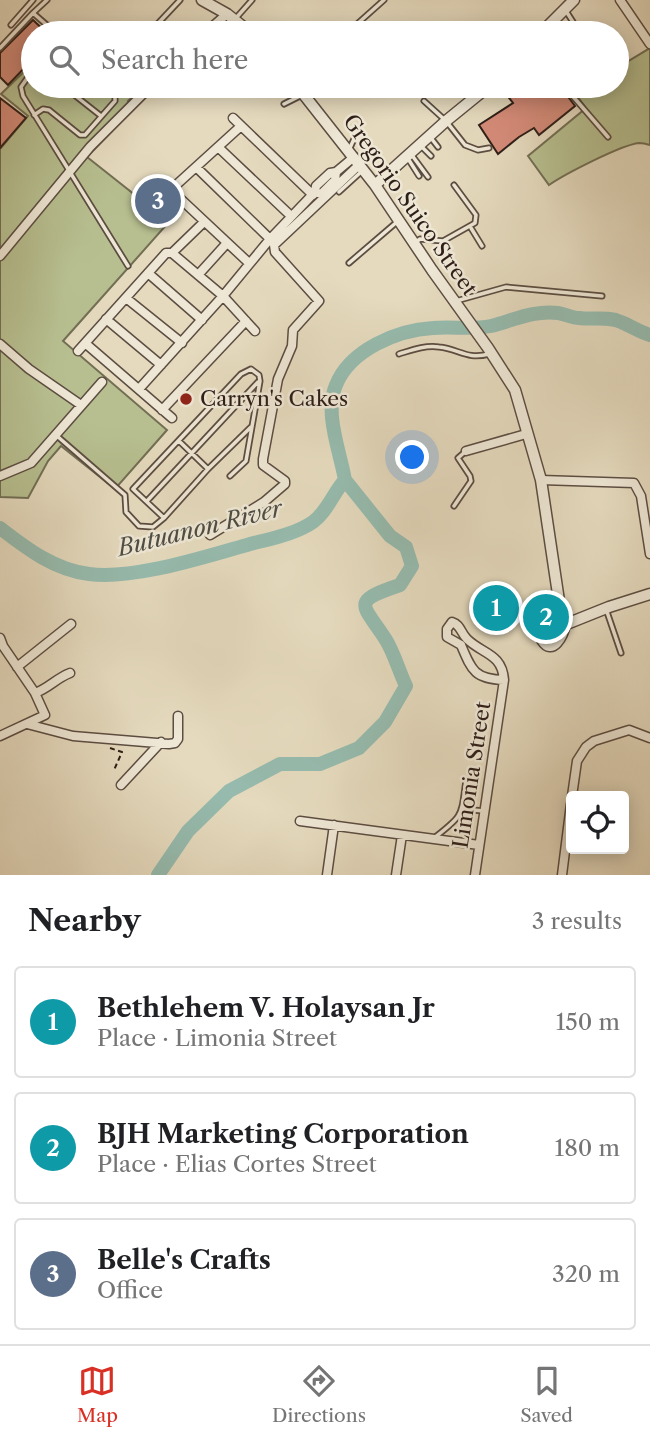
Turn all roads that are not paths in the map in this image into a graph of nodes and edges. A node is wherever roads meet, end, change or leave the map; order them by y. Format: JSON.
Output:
{"nodes":[{"id":1,"x":33,"y":0,"type":"edge"},
{"id":2,"x":47,"y":0,"type":"edge"},
{"id":3,"x":180,"y":0,"type":"edge"},
{"id":4,"x":202,"y":0,"type":"edge"},
{"id":5,"x":251,"y":0,"type":"edge"},
{"id":6,"x":384,"y":0,"type":"edge"},
{"id":7,"x":574,"y":0,"type":"edge"},
{"id":8,"x":620,"y":0,"type":"edge"},
{"id":9,"x":564,"y":9,"type":"junction"},
{"id":10,"x":33,"y":13,"type":"junction"},
{"id":11,"x":231,"y":17,"type":"junction"},
{"id":12,"x":25,"y":21,"type":"edge"},
{"id":13,"x":42,"y":21,"type":"edge"},
{"id":14,"x":160,"y":21,"type":"edge"},
{"id":15,"x":224,"y":21,"type":"edge"},
{"id":16,"x":236,"y":21,"type":"edge"},
{"id":17,"x":360,"y":21,"type":"edge"},
{"id":18,"x":552,"y":21,"type":"edge"},
{"id":19,"x":572,"y":21,"type":"edge"},
{"id":20,"x":11,"y":25,"type":"dead end"},
{"id":21,"x":21,"y":26,"type":"edge"},
{"id":22,"x":650,"y":44,"type":"edge"},
{"id":23,"x":0,"y":48,"type":"edge"},
{"id":24,"x":24,"y":98,"type":"edge"},
{"id":25,"x":78,"y":98,"type":"edge"},
{"id":26,"x":115,"y":98,"type":"edge"},
{"id":27,"x":139,"y":98,"type":"edge"},
{"id":28,"x":291,"y":98,"type":"edge"},
{"id":29,"x":307,"y":98,"type":"edge"},
{"id":30,"x":474,"y":98,"type":"edge"},
{"id":31,"x":574,"y":98,"type":"edge"},
{"id":32,"x":424,"y":101,"type":"dead end"},
{"id":33,"x":284,"y":104,"type":"dead end"},
{"id":34,"x":34,"y":115,"type":"junction"},
{"id":35,"x":101,"y":116,"type":"junction"},
{"id":36,"x":233,"y":118,"type":"dead end"},
{"id":37,"x":446,"y":121,"type":"junction"},
{"id":38,"x":241,"y":126,"type":"junction"},
{"id":39,"x":358,"y":130,"type":"dead end"},
{"id":40,"x":429,"y":136,"type":"junction"},
{"id":41,"x":607,"y":136,"type":"dead end"},
{"id":42,"x":420,"y":145,"type":"junction"},
{"id":43,"x":218,"y":147,"type":"junction"},
{"id":44,"x":438,"y":147,"type":"dead end"},
{"id":45,"x":489,"y":148,"type":"dead end"},
{"id":46,"x":408,"y":155,"type":"junction"},
{"id":47,"x":431,"y":156,"type":"dead end"},
{"id":48,"x":356,"y":160,"type":"junction"},
{"id":49,"x":196,"y":167,"type":"junction"},
{"id":50,"x":68,"y":173,"type":"junction"},
{"id":51,"x":419,"y":176,"type":"dead end"},
{"id":52,"x":428,"y":177,"type":"dead end"},
{"id":53,"x":375,"y":185,"type":"junction"},
{"id":54,"x":454,"y":185,"type":"dead end"},
{"id":55,"x":172,"y":190,"type":"junction"},
{"id":56,"x":340,"y":192,"type":"dead end"},
{"id":57,"x":314,"y":194,"type":"junction"},
{"id":58,"x":153,"y":206,"type":"dead end"},
{"id":59,"x":291,"y":216,"type":"junction"},
{"id":60,"x":400,"y":219,"type":"junction"},
{"id":61,"x":204,"y":222,"type":"junction"},
{"id":62,"x":471,"y":228,"type":"junction"},
{"id":63,"x":270,"y":239,"type":"junction"},
{"id":64,"x":416,"y":242,"type":"junction"},
{"id":65,"x":227,"y":243,"type":"junction"},
{"id":66,"x":482,"y":246,"type":"dead end"},
{"id":67,"x":172,"y":253,"type":"junction"},
{"id":68,"x":0,"y":256,"type":"edge"},
{"id":69,"x":249,"y":263,"type":"junction"},
{"id":70,"x":349,"y":263,"type":"dead end"},
{"id":71,"x":128,"y":266,"type":"dead end"},
{"id":72,"x":148,"y":273,"type":"junction"},
{"id":73,"x":198,"y":275,"type":"junction"},
{"id":74,"x":223,"y":296,"type":"junction"},
{"id":75,"x":602,"y":296,"type":"dead end"},
{"id":76,"x":126,"y":298,"type":"junction"},
{"id":77,"x":454,"y":301,"type":"junction"},
{"id":78,"x":106,"y":319,"type":"junction"},
{"id":79,"x":202,"y":320,"type":"junction"},
{"id":80,"x":246,"y":321,"type":"junction"},
{"id":81,"x":255,"y":331,"type":"dead end"},
{"id":82,"x":85,"y":343,"type":"junction"},
{"id":83,"x":182,"y":343,"type":"junction"},
{"id":84,"x":0,"y":344,"type":"edge"},
{"id":85,"x":78,"y":351,"type":"dead end"},
{"id":86,"x":490,"y":351,"type":"junction"},
{"id":87,"x":400,"y":354,"type":"dead end"},
{"id":88,"x":162,"y":365,"type":"junction"},
{"id":89,"x":260,"y":381,"type":"junction"},
{"id":90,"x":102,"y":382,"type":"dead end"},
{"id":91,"x":139,"y":389,"type":"junction"},
{"id":92,"x":81,"y":405,"type":"junction"},
{"id":93,"x":162,"y":410,"type":"junction"},
{"id":94,"x":172,"y":418,"type":"dead end"},
{"id":95,"x":251,"y":427,"type":"junction"},
{"id":96,"x":526,"y":434,"type":"junction"},
{"id":97,"x":55,"y":435,"type":"junction"},
{"id":98,"x":179,"y":440,"type":"junction"},
{"id":99,"x":466,"y":451,"type":"joint"},
{"id":100,"x":192,"y":453,"type":"junction"},
{"id":101,"x":208,"y":469,"type":"junction"},
{"id":102,"x":0,"y":476,"type":"edge"},
{"id":103,"x":230,"y":476,"type":"dead end"},
{"id":104,"x":541,"y":480,"type":"junction"},
{"id":105,"x":133,"y":489,"type":"junction"},
{"id":106,"x":125,"y":495,"type":"junction"},
{"id":107,"x":146,"y":501,"type":"junction"},
{"id":108,"x":454,"y":506,"type":"dead end"},
{"id":109,"x":164,"y":518,"type":"junction"},
{"id":110,"x":210,"y":535,"type":"dead end"},
{"id":111,"x":650,"y":554,"type":"edge"},
{"id":112,"x":650,"y":594,"type":"edge"},
{"id":113,"x":531,"y":606,"type":"dead end"},
{"id":114,"x":606,"y":608,"type":"junction"},
{"id":115,"x":71,"y":624,"type":"dead end"},
{"id":116,"x":566,"y":624,"type":"junction"},
{"id":117,"x":0,"y":638,"type":"edge"},
{"id":118,"x":621,"y":653,"type":"dead end"},
{"id":119,"x":17,"y":667,"type":"junction"},
{"id":120,"x":70,"y":673,"type":"dead end"},
{"id":121,"x":504,"y":680,"type":"junction"},
{"id":122,"x":35,"y":693,"type":"junction"},
{"id":123,"x":178,"y":716,"type":"dead end"},
{"id":124,"x":27,"y":724,"type":"junction"},
{"id":125,"x":0,"y":736,"type":"edge"},
{"id":126,"x":650,"y":738,"type":"edge"},
{"id":127,"x":161,"y":742,"type":"junction"},
{"id":128,"x":466,"y":780,"type":"dead end"},
{"id":129,"x":121,"y":785,"type":"dead end"},
{"id":130,"x":573,"y":791,"type":"edge"},
{"id":131,"x":462,"y":809,"type":"junction"},
{"id":132,"x":484,"y":811,"type":"junction"},
{"id":133,"x":300,"y":821,"type":"dead end"},
{"id":134,"x":334,"y":825,"type":"junction"},
{"id":135,"x":402,"y":835,"type":"junction"},
{"id":136,"x":433,"y":839,"type":"junction"},
{"id":137,"x":566,"y":843,"type":"edge"},
{"id":138,"x":479,"y":845,"type":"junction"},
{"id":139,"x":327,"y":875,"type":"edge"},
{"id":140,"x":396,"y":875,"type":"edge"},
{"id":141,"x":475,"y":875,"type":"edge"},
{"id":142,"x":562,"y":875,"type":"edge"}],
"edges":[{"from":1,"to":20,"type":"lane"},
{"from":2,"to":10,"type":"lane"},
{"from":3,"to":14,"type":"lane"},
{"from":4,"to":11,"type":"street"},
{"from":5,"to":11,"type":"lane"},
{"from":6,"to":17,"type":"lane"},
{"from":7,"to":9,"type":"street"},
{"from":8,"to":22,"type":"street"},
{"from":9,"to":18,"type":"street"},
{"from":9,"to":19,"type":"lane"},
{"from":10,"to":12,"type":"lane"},
{"from":10,"to":13,"type":"lane"},
{"from":11,"to":15,"type":"street"},
{"from":11,"to":16,"type":"street"},
{"from":21,"to":23,"type":"lane"},
{"from":24,"to":34,"type":"lane"},
{"from":25,"to":35,"type":"lane"},
{"from":26,"to":35,"type":"lane"},
{"from":27,"to":50,"type":"street"},
{"from":28,"to":33,"type":"lane"},
{"from":29,"to":48,"type":"street","name":"Gregorio Suico Street"},
{"from":30,"to":37,"type":"street"},
{"from":31,"to":41,"type":"lane"},
{"from":32,"to":37,"type":"lane"},
{"from":34,"to":35,"type":"lane"},
{"from":34,"to":50,"type":"lane"},
{"from":36,"to":38,"type":"street"},
{"from":37,"to":40,"type":"street"},
{"from":37,"to":45,"type":"lane"},
{"from":38,"to":43,"type":"street"},
{"from":38,"to":57,"type":"street"},
{"from":39,"to":48,"type":"lane"},
{"from":40,"to":42,"type":"street"},
{"from":40,"to":44,"type":"lane"},
{"from":42,"to":46,"type":"street"},
{"from":42,"to":47,"type":"lane"},
{"from":43,"to":49,"type":"street"},
{"from":43,"to":59,"type":"street"},
{"from":46,"to":51,"type":"lane"},
{"from":46,"to":52,"type":"lane"},
{"from":46,"to":53,"type":"street"},
{"from":48,"to":53,"type":"street","name":"Gregorio Suico Street"},
{"from":48,"to":56,"type":"lane"},
{"from":48,"to":57,"type":"street"},
{"from":48,"to":110,"type":"street"},
{"from":49,"to":55,"type":"street"},
{"from":49,"to":63,"type":"street"},
{"from":50,"to":68,"type":"street"},
{"from":50,"to":71,"type":"lane"},
{"from":53,"to":60,"type":"street","name":"Gregorio Suico Street"},
{"from":54,"to":62,"type":"lane"},
{"from":55,"to":58,"type":"street"},
{"from":55,"to":61,"type":"street"},
{"from":57,"to":59,"type":"street"},
{"from":59,"to":63,"type":"street"},
{"from":60,"to":64,"type":"street","name":"Gregorio Suico Street"},
{"from":60,"to":70,"type":"lane"},
{"from":61,"to":65,"type":"street"},
{"from":61,"to":67,"type":"street"},
{"from":62,"to":64,"type":"lane"},
{"from":62,"to":66,"type":"lane"},
{"from":63,"to":69,"type":"street"},
{"from":64,"to":77,"type":"street","name":"Gregorio Suico Street"},
{"from":65,"to":69,"type":"street"},
{"from":65,"to":73,"type":"street"},
{"from":67,"to":72,"type":"street"},
{"from":67,"to":73,"type":"street"},
{"from":69,"to":74,"type":"street"},
{"from":72,"to":76,"type":"street"},
{"from":72,"to":79,"type":"street"},
{"from":73,"to":74,"type":"street"},
{"from":74,"to":79,"type":"street"},
{"from":74,"to":80,"type":"street"},
{"from":75,"to":77,"type":"lane"},
{"from":76,"to":78,"type":"street"},
{"from":76,"to":83,"type":"street"},
{"from":77,"to":86,"type":"street","name":"Gregorio Suico Street"},
{"from":78,"to":82,"type":"street"},
{"from":78,"to":88,"type":"street"},
{"from":79,"to":83,"type":"street"},
{"from":80,"to":81,"type":"street"},
{"from":80,"to":93,"type":"street"},
{"from":82,"to":85,"type":"street"},
{"from":82,"to":91,"type":"street"},
{"from":83,"to":88,"type":"street"},
{"from":84,"to":92,"type":"street"},
{"from":86,"to":87,"type":"lane"},
{"from":86,"to":96,"type":"street","name":"Gregorio Suico Street"},
{"from":88,"to":91,"type":"street"},
{"from":89,"to":95,"type":"lane"},
{"from":89,"to":98,"type":"lane"},
{"from":89,"to":100,"type":"lane"},
{"from":90,"to":92,"type":"street"},
{"from":91,"to":93,"type":"street"},
{"from":92,"to":97,"type":"street"},
{"from":93,"to":94,"type":"street"},
{"from":95,"to":101,"type":"lane"},
{"from":95,"to":103,"type":"lane"},
{"from":96,"to":99,"type":"street"},
{"from":96,"to":104,"type":"street","name":"Gregorio Suico Street"},
{"from":97,"to":102,"type":"street"},
{"from":97,"to":106,"type":"lane"},
{"from":98,"to":100,"type":"lane"},
{"from":98,"to":105,"type":"lane"},
{"from":99,"to":108,"type":"lane"},
{"from":100,"to":101,"type":"lane"},
{"from":100,"to":107,"type":"lane"},
{"from":101,"to":109,"type":"lane"},
{"from":104,"to":111,"type":"street"},
{"from":104,"to":116,"type":"street","name":"Gregorio Suico Street"},
{"from":105,"to":106,"type":"lane"},
{"from":105,"to":107,"type":"lane"},
{"from":106,"to":109,"type":"lane"},
{"from":107,"to":109,"type":"lane"},
{"from":112,"to":114,"type":"street"},
{"from":113,"to":116,"type":"street"},
{"from":114,"to":116,"type":"street"},
{"from":114,"to":118,"type":"lane"},
{"from":115,"to":119,"type":"street"},
{"from":117,"to":119,"type":"street"},
{"from":119,"to":122,"type":"street"},
{"from":120,"to":122,"type":"street"},
{"from":121,"to":121,"type":"street","name":"Limonia Street"},
{"from":121,"to":132,"type":"street","name":"Limonia Street"},
{"from":122,"to":124,"type":"street"},
{"from":123,"to":127,"type":"street"},
{"from":124,"to":125,"type":"street"},
{"from":124,"to":127,"type":"street"},
{"from":126,"to":130,"type":"street"},
{"from":127,"to":129,"type":"street"},
{"from":128,"to":131,"type":"lane"},
{"from":131,"to":132,"type":"lane"},
{"from":131,"to":136,"type":"lane"},
{"from":132,"to":138,"type":"street","name":"Limonia Street"},
{"from":133,"to":134,"type":"street"},
{"from":134,"to":135,"type":"street"},
{"from":134,"to":139,"type":"street"},
{"from":135,"to":136,"type":"street"},
{"from":135,"to":140,"type":"street"},
{"from":136,"to":138,"type":"street"},
{"from":137,"to":142,"type":"street"},
{"from":138,"to":141,"type":"street","name":"Limonia Street"}]}
